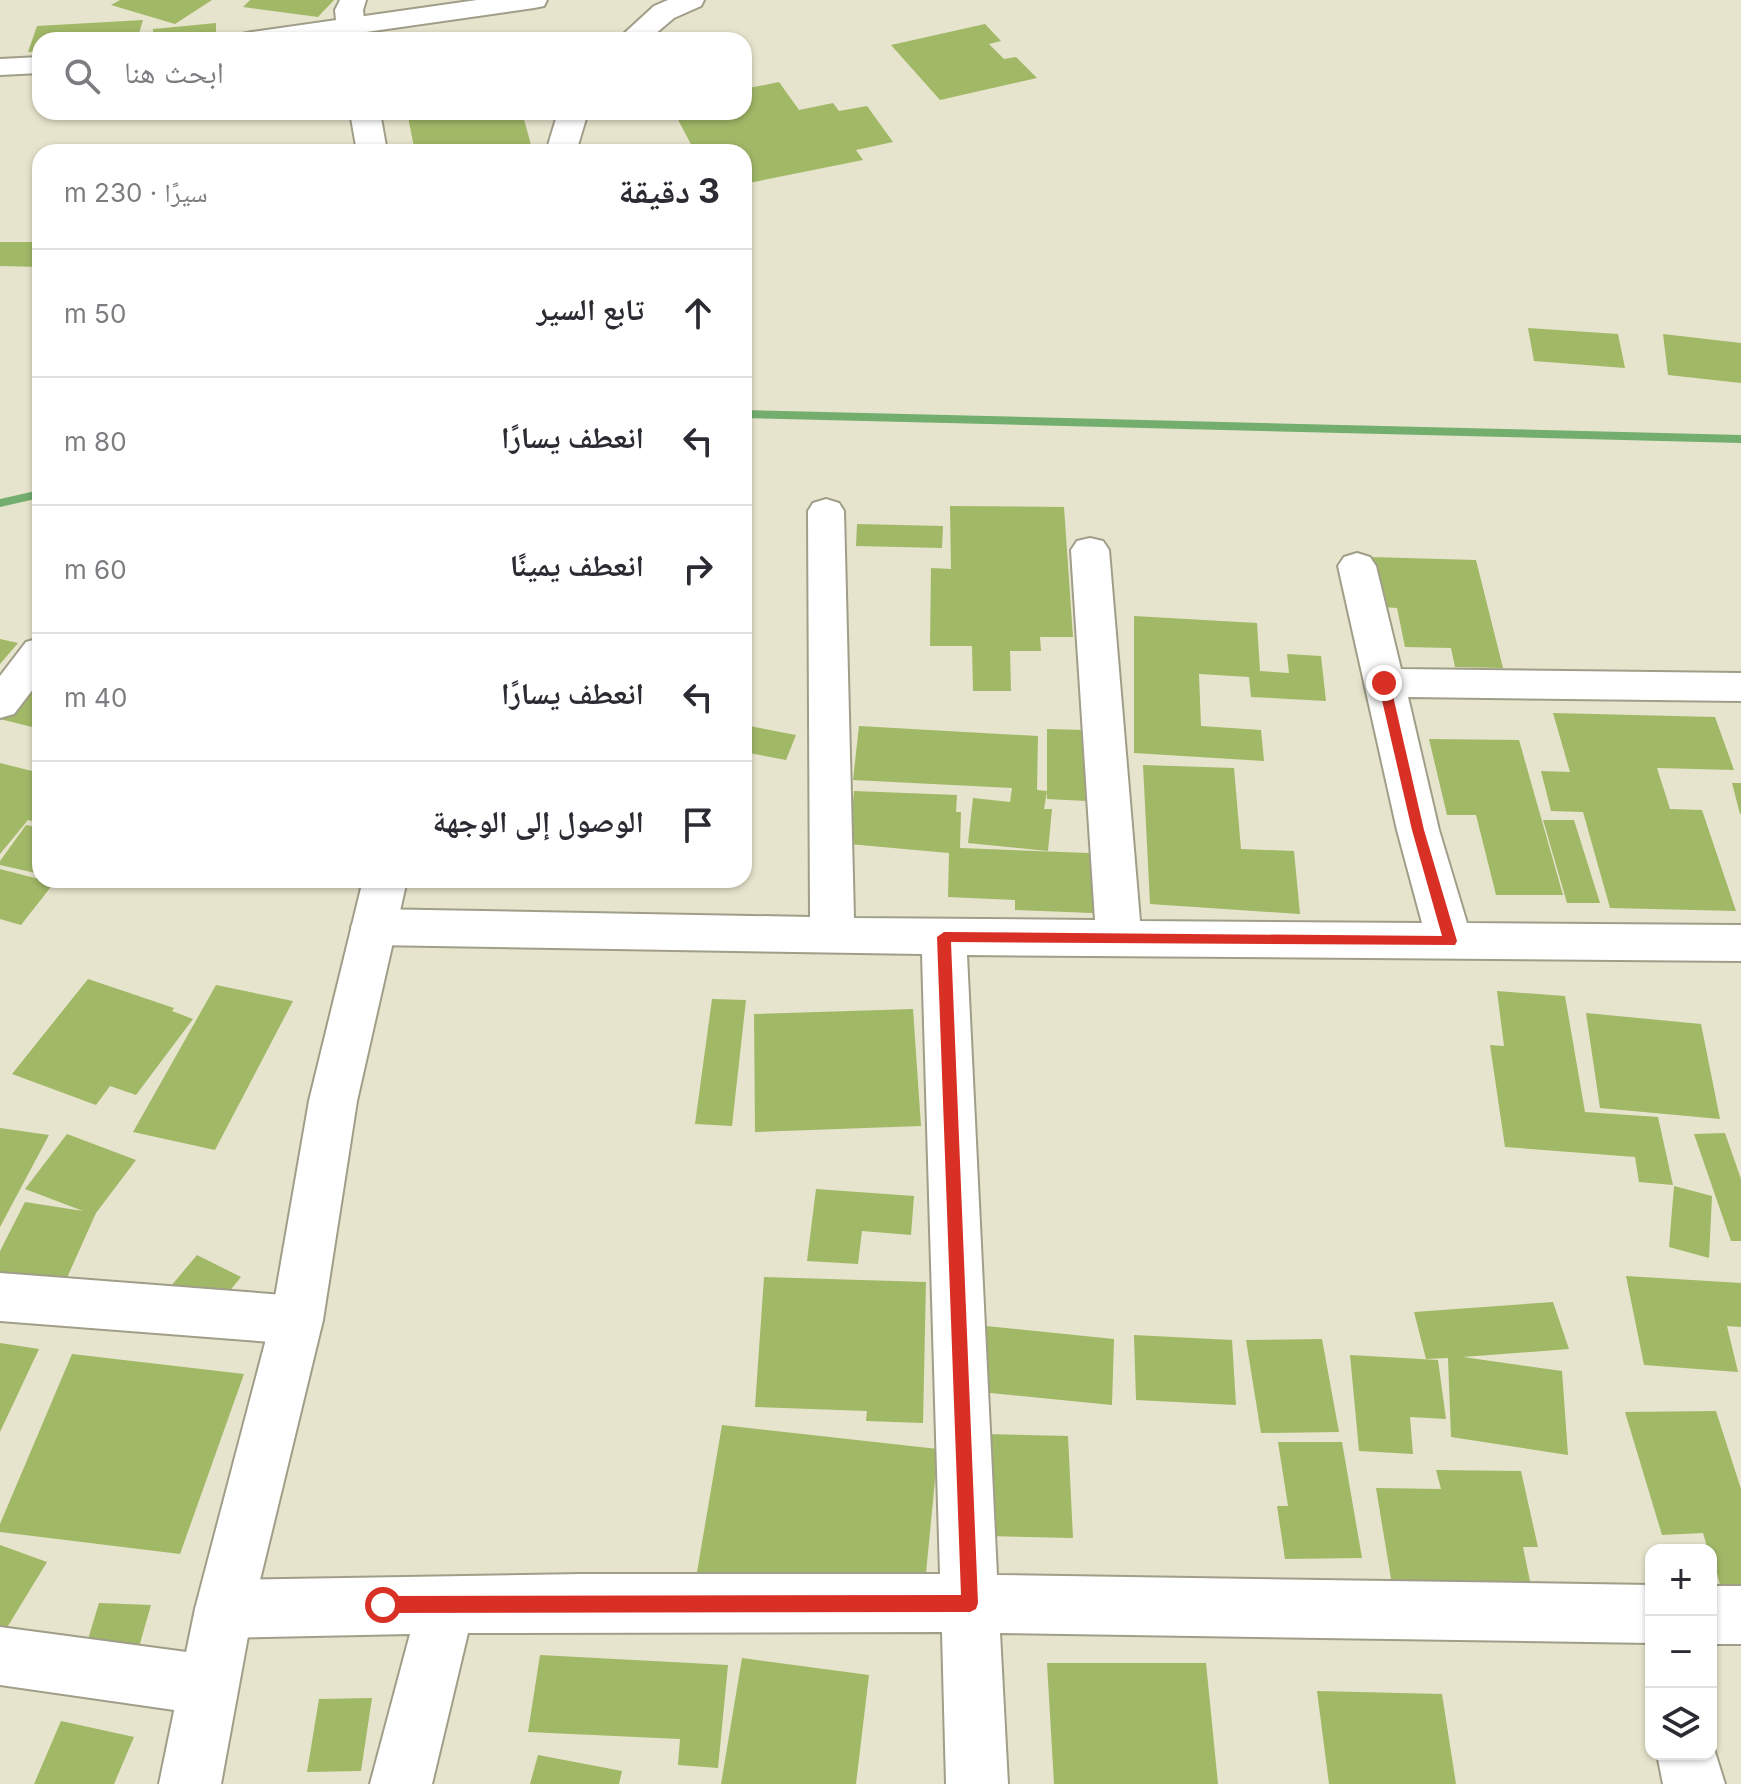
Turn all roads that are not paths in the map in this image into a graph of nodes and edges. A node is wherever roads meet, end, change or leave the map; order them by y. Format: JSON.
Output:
{"nodes":[{"id":1,"x":534,"y":0,"type":"edge"},
{"id":2,"x":691,"y":0,"type":"edge"},
{"id":3,"x":351,"y":21,"type":"edge"},
{"id":4,"x":294,"y":32,"type":"edge"},
{"id":5,"x":640,"y":32,"type":"edge"},
{"id":6,"x":32,"y":65,"type":"edge"},
{"id":7,"x":0,"y":67,"type":"edge"},
{"id":8,"x":366,"y":120,"type":"edge"},
{"id":9,"x":571,"y":120,"type":"edge"},
{"id":10,"x":371,"y":144,"type":"edge"},
{"id":11,"x":563,"y":144,"type":"edge"},
{"id":12,"x":826,"y":511,"type":"dead end"},
{"id":13,"x":1090,"y":550,"type":"dead end"},
{"id":14,"x":1357,"y":566,"type":"dead end"},
{"id":15,"x":32,"y":662,"type":"edge"},
{"id":16,"x":1384,"y":683,"type":"junction"},
{"id":17,"x":1741,"y":687,"type":"edge"},
{"id":18,"x":0,"y":704,"type":"edge"},
{"id":19,"x":379,"y":903,"type":"edge"},
{"id":20,"x":832,"y":935,"type":"junction"},
{"id":21,"x":944,"y":937,"type":"junction"},
{"id":22,"x":1119,"y":938,"type":"junction"},
{"id":23,"x":1450,"y":941,"type":"junction"},
{"id":24,"x":1741,"y":943,"type":"edge"},
{"id":25,"x":0,"y":1297,"type":"edge"},
{"id":26,"x":297,"y":1320,"type":"junction"},
{"id":27,"x":970,"y":1603,"type":"junction"},
{"id":28,"x":446,"y":1604,"type":"junction"},
{"id":29,"x":224,"y":1609,"type":"junction"},
{"id":30,"x":1645,"y":1614,"type":"edge"},
{"id":31,"x":1717,"y":1615,"type":"edge"},
{"id":32,"x":1741,"y":1615,"type":"edge"},
{"id":33,"x":0,"y":1656,"type":"edge"},
{"id":34,"x":209,"y":1685,"type":"junction"},
{"id":35,"x":1688,"y":1760,"type":"edge"},
{"id":36,"x":190,"y":1784,"type":"edge"},
{"id":37,"x":401,"y":1784,"type":"edge"},
{"id":38,"x":977,"y":1784,"type":"edge"},
{"id":39,"x":1694,"y":1784,"type":"edge"}],
"edges":[{"from":1,"to":3,"type":"street"},
{"from":2,"to":5,"type":"street"},
{"from":3,"to":4,"type":"street"},
{"from":6,"to":7,"type":"street"},
{"from":8,"to":10,"type":"street"},
{"from":9,"to":11,"type":"street"},
{"from":12,"to":20,"type":"street"},
{"from":13,"to":22,"type":"street"},
{"from":14,"to":16,"type":"street"},
{"from":15,"to":18,"type":"street"},
{"from":16,"to":17,"type":"street"},
{"from":16,"to":23,"type":"street"},
{"from":19,"to":20,"type":"street"},
{"from":19,"to":26,"type":"street"},
{"from":20,"to":21,"type":"street"},
{"from":21,"to":22,"type":"street"},
{"from":21,"to":27,"type":"street"},
{"from":22,"to":23,"type":"street"},
{"from":23,"to":24,"type":"street"},
{"from":25,"to":26,"type":"street"},
{"from":26,"to":29,"type":"street"},
{"from":27,"to":28,"type":"street"},
{"from":27,"to":30,"type":"street"},
{"from":27,"to":38,"type":"street"},
{"from":28,"to":29,"type":"street"},
{"from":28,"to":37,"type":"street"},
{"from":29,"to":34,"type":"street"},
{"from":31,"to":32,"type":"street"},
{"from":33,"to":34,"type":"street"},
{"from":34,"to":36,"type":"street"},
{"from":35,"to":39,"type":"street"}]}
